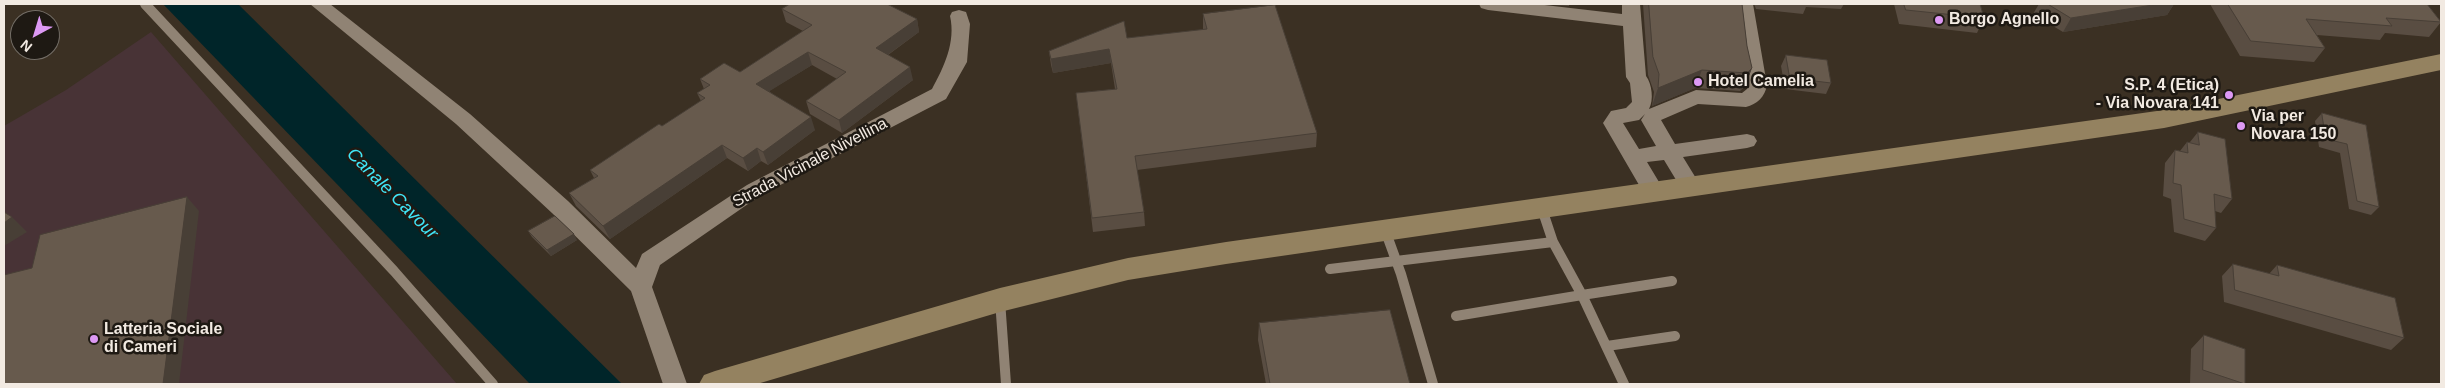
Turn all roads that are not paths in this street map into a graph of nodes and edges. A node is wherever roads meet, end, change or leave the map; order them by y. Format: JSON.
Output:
{"nodes":[{"id":1,"x":145,"y":4,"type":"edge"},
{"id":2,"x":319,"y":4,"type":"edge"},
{"id":3,"x":1488,"y":4,"type":"edge"},
{"id":4,"x":1744,"y":4,"type":"edge"},
{"id":5,"x":1579,"y":9,"type":"edge"},
{"id":6,"x":1632,"y":12,"type":"edge"},
{"id":7,"x":959,"y":16,"type":"dead end"},
{"id":8,"x":2441,"y":62,"type":"edge"},
{"id":9,"x":1747,"y":142,"type":"dead end"},
{"id":10,"x":1670,"y":152,"type":"junction"},
{"id":11,"x":1633,"y":156,"type":"junction"},
{"id":12,"x":1691,"y":188,"type":"junction"},
{"id":13,"x":1654,"y":192,"type":"junction"},
{"id":14,"x":1542,"y":209,"type":"junction"},
{"id":15,"x":1385,"y":230,"type":"junction"},
{"id":16,"x":1553,"y":242,"type":"junction"},
{"id":17,"x":1396,"y":261,"type":"junction"},
{"id":18,"x":1330,"y":268,"type":"dead end"},
{"id":19,"x":1672,"y":281,"type":"dead end"},
{"id":20,"x":641,"y":287,"type":"junction"},
{"id":21,"x":1582,"y":295,"type":"junction"},
{"id":22,"x":1000,"y":300,"type":"junction"},
{"id":23,"x":1456,"y":316,"type":"dead end"},
{"id":24,"x":1676,"y":336,"type":"dead end"},
{"id":25,"x":1607,"y":346,"type":"junction"},
{"id":26,"x":493,"y":384,"type":"edge"},
{"id":27,"x":675,"y":384,"type":"edge"},
{"id":28,"x":715,"y":384,"type":"edge"},
{"id":29,"x":1006,"y":384,"type":"edge"},
{"id":30,"x":1432,"y":384,"type":"edge"},
{"id":31,"x":1624,"y":384,"type":"edge"}],
"edges":[{"from":1,"to":26,"type":"lane"},
{"from":2,"to":20,"type":"street"},
{"from":3,"to":5,"type":"street"},
{"from":4,"to":10,"type":"street"},
{"from":5,"to":6,"type":"street"},
{"from":6,"to":11,"type":"street"},
{"from":7,"to":20,"type":"street","name":"Strada Vicinale Nivellina"},
{"from":8,"to":12,"type":"street"},
{"from":9,"to":10,"type":"street"},
{"from":10,"to":11,"type":"street"},
{"from":10,"to":12,"type":"street"},
{"from":11,"to":13,"type":"street"},
{"from":12,"to":13,"type":"street"},
{"from":13,"to":14,"type":"street"},
{"from":14,"to":15,"type":"street"},
{"from":14,"to":16,"type":"lane"},
{"from":15,"to":17,"type":"lane"},
{"from":15,"to":22,"type":"street"},
{"from":16,"to":17,"type":"lane"},
{"from":16,"to":21,"type":"lane"},
{"from":17,"to":18,"type":"lane"},
{"from":17,"to":30,"type":"lane"},
{"from":19,"to":21,"type":"lane"},
{"from":20,"to":27,"type":"street"},
{"from":21,"to":23,"type":"lane"},
{"from":21,"to":25,"type":"lane"},
{"from":22,"to":28,"type":"street"},
{"from":22,"to":29,"type":"lane"},
{"from":24,"to":25,"type":"lane"},
{"from":25,"to":31,"type":"lane"}]}
